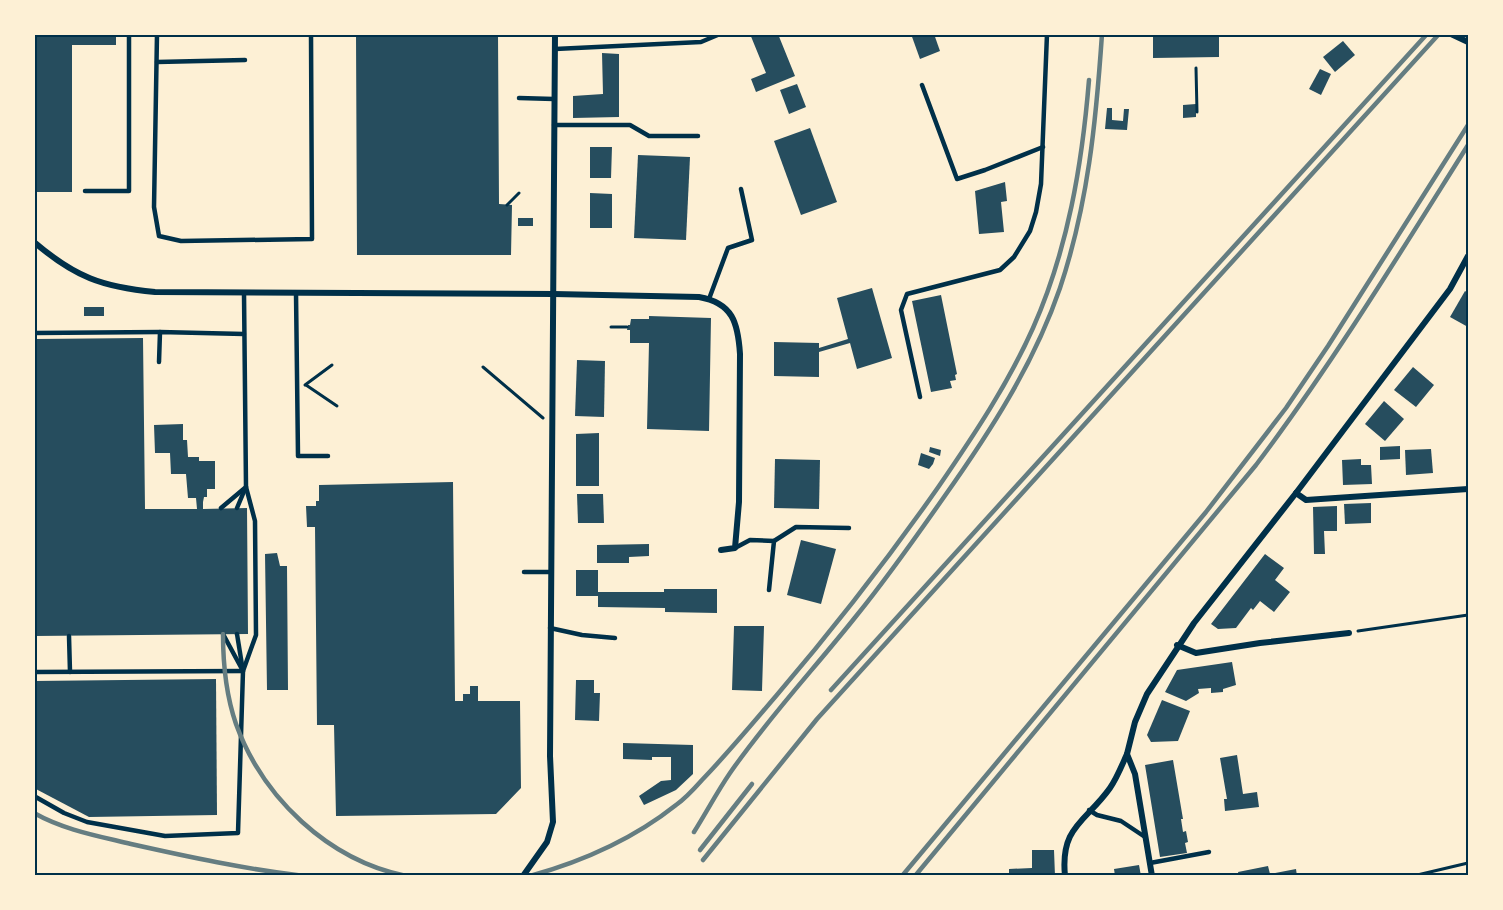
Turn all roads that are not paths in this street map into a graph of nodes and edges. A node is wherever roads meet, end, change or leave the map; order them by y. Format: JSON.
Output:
{"nodes":[{"id":1,"x":129,"y":34,"type":"edge"},
{"id":2,"x":157,"y":34,"type":"edge"},
{"id":3,"x":311,"y":34,"type":"edge"},
{"id":4,"x":555,"y":34,"type":"edge"},
{"id":5,"x":720,"y":34,"type":"edge"},
{"id":6,"x":1047,"y":34,"type":"edge"},
{"id":7,"x":1451,"y":34,"type":"edge"},
{"id":8,"x":1468,"y":42,"type":"edge"},
{"id":9,"x":555,"y":49,"type":"junction"},
{"id":10,"x":245,"y":60,"type":"dead end"},
{"id":11,"x":158,"y":62,"type":"junction"},
{"id":12,"x":922,"y":85,"type":"dead end"},
{"id":13,"x":519,"y":98,"type":"dead end"},
{"id":14,"x":554,"y":99,"type":"junction"},
{"id":15,"x":554,"y":125,"type":"junction"},
{"id":16,"x":698,"y":136,"type":"dead end"},
{"id":17,"x":1043,"y":147,"type":"junction"},
{"id":18,"x":741,"y":189,"type":"dead end"},
{"id":19,"x":85,"y":191,"type":"dead end"},
{"id":20,"x":34,"y":242,"type":"edge"},
{"id":21,"x":1468,"y":256,"type":"edge"},
{"id":22,"x":244,"y":293,"type":"junction"},
{"id":23,"x":296,"y":293,"type":"junction"},
{"id":24,"x":554,"y":294,"type":"junction"},
{"id":25,"x":709,"y":299,"type":"junction"},
{"id":26,"x":160,"y":332,"type":"junction"},
{"id":27,"x":34,"y":333,"type":"edge"},
{"id":28,"x":244,"y":334,"type":"junction"},
{"id":29,"x":159,"y":362,"type":"dead end"},
{"id":30,"x":920,"y":397,"type":"dead end"},
{"id":31,"x":328,"y":456,"type":"dead end"},
{"id":32,"x":246,"y":487,"type":"junction"},
{"id":33,"x":1468,"y":489,"type":"edge"},
{"id":34,"x":1296,"y":493,"type":"junction"},
{"id":35,"x":221,"y":508,"type":"dead end"},
{"id":36,"x":237,"y":508,"type":"dead end"},
{"id":37,"x":849,"y":528,"type":"dead end"},
{"id":38,"x":774,"y":541,"type":"junction"},
{"id":39,"x":735,"y":548,"type":"junction"},
{"id":40,"x":721,"y":550,"type":"dead end"},
{"id":41,"x":524,"y":572,"type":"dead end"},
{"id":42,"x":550,"y":572,"type":"junction"},
{"id":43,"x":770,"y":590,"type":"dead end"},
{"id":44,"x":550,"y":628,"type":"junction"},
{"id":45,"x":1349,"y":633,"type":"road end"},
{"id":46,"x":223,"y":634,"type":"dead end"},
{"id":47,"x":237,"y":634,"type":"dead end"},
{"id":48,"x":69,"y":636,"type":"dead end"},
{"id":49,"x":615,"y":638,"type":"dead end"},
{"id":50,"x":1177,"y":645,"type":"junction"},
{"id":51,"x":243,"y":671,"type":"junction"},
{"id":52,"x":34,"y":672,"type":"edge"},
{"id":53,"x":70,"y":672,"type":"junction"},
{"id":54,"x":1127,"y":754,"type":"junction"},
{"id":55,"x":34,"y":796,"type":"edge"},
{"id":56,"x":1089,"y":810,"type":"junction"},
{"id":57,"x":1145,"y":837,"type":"junction"},
{"id":58,"x":1209,"y":852,"type":"dead end"},
{"id":59,"x":1150,"y":863,"type":"junction"},
{"id":60,"x":523,"y":876,"type":"edge"},
{"id":61,"x":1065,"y":876,"type":"edge"},
{"id":62,"x":1152,"y":876,"type":"edge"}],
"edges":[{"from":1,"to":19,"type":"lane"},
{"from":2,"to":11,"type":"lane"},
{"from":3,"to":11,"type":"lane"},
{"from":4,"to":9,"type":"street"},
{"from":5,"to":9,"type":"lane"},
{"from":6,"to":17,"type":"lane"},
{"from":7,"to":8,"type":"street"},
{"from":9,"to":14,"type":"street"},
{"from":10,"to":11,"type":"lane"},
{"from":12,"to":17,"type":"lane"},
{"from":13,"to":14,"type":"lane"},
{"from":14,"to":15,"type":"street"},
{"from":15,"to":16,"type":"lane"},
{"from":15,"to":24,"type":"street"},
{"from":17,"to":30,"type":"lane"},
{"from":18,"to":25,"type":"lane"},
{"from":20,"to":22,"type":"street"},
{"from":21,"to":34,"type":"street"},
{"from":22,"to":23,"type":"street"},
{"from":22,"to":28,"type":"lane"},
{"from":23,"to":24,"type":"street"},
{"from":23,"to":31,"type":"lane"},
{"from":24,"to":25,"type":"street"},
{"from":24,"to":42,"type":"street"},
{"from":25,"to":39,"type":"street"},
{"from":26,"to":27,"type":"lane"},
{"from":26,"to":28,"type":"lane"},
{"from":26,"to":29,"type":"lane"},
{"from":28,"to":32,"type":"lane"},
{"from":32,"to":35,"type":"lane"},
{"from":32,"to":36,"type":"lane"},
{"from":32,"to":51,"type":"lane"},
{"from":33,"to":34,"type":"street"},
{"from":34,"to":50,"type":"street"},
{"from":37,"to":38,"type":"lane"},
{"from":38,"to":39,"type":"lane"},
{"from":38,"to":43,"type":"lane"},
{"from":39,"to":40,"type":"street"},
{"from":41,"to":42,"type":"lane"},
{"from":42,"to":44,"type":"street"},
{"from":44,"to":49,"type":"lane"},
{"from":44,"to":60,"type":"street"},
{"from":45,"to":50,"type":"street"},
{"from":46,"to":51,"type":"lane"},
{"from":47,"to":51,"type":"lane"},
{"from":48,"to":53,"type":"lane"},
{"from":50,"to":54,"type":"street"},
{"from":51,"to":53,"type":"lane"},
{"from":51,"to":55,"type":"lane"},
{"from":52,"to":53,"type":"lane"},
{"from":54,"to":56,"type":"street"},
{"from":54,"to":57,"type":"street"},
{"from":56,"to":57,"type":"lane"},
{"from":56,"to":61,"type":"street"},
{"from":57,"to":59,"type":"street"},
{"from":58,"to":59,"type":"lane"},
{"from":59,"to":62,"type":"street"}]}
